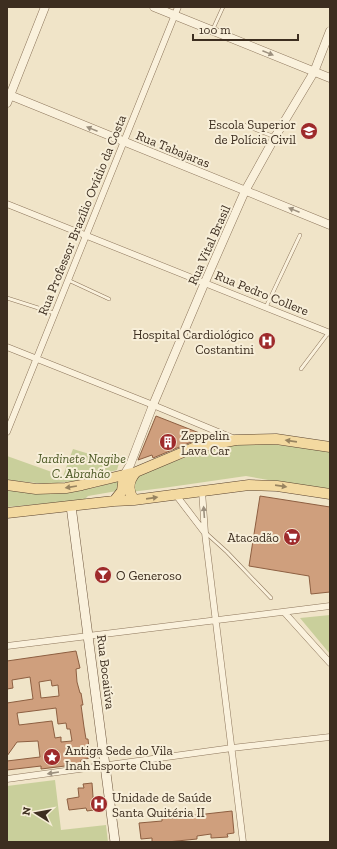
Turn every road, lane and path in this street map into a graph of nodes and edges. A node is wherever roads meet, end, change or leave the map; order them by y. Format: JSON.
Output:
{"nodes":[{"id":1,"x":45,"y":7,"type":"edge"},
{"id":2,"x":154,"y":7,"type":"edge"},
{"id":3,"x":178,"y":7,"type":"edge"},
{"id":4,"x":222,"y":7,"type":"edge"},
{"id":5,"x":174,"y":15,"type":"junction"},
{"id":6,"x":212,"y":30,"type":"junction"},
{"id":7,"x":330,"y":31,"type":"edge"},
{"id":8,"x":314,"y":72,"type":"junction"},
{"id":9,"x":330,"y":78,"type":"edge"},
{"id":10,"x":8,"y":98,"type":"edge"},
{"id":11,"x":236,"y":122,"type":"dead end"},
{"id":12,"x":275,"y":137,"type":"junction"},
{"id":13,"x":123,"y":141,"type":"junction"},
{"id":14,"x":245,"y":191,"type":"junction"},
{"id":15,"x":7,"y":204,"type":"edge"},
{"id":16,"x":330,"y":225,"type":"edge"},
{"id":17,"x":85,"y":234,"type":"junction"},
{"id":18,"x":300,"y":235,"type":"dead end"},
{"id":19,"x":68,"y":280,"type":"junction"},
{"id":20,"x":205,"y":282,"type":"junction"},
{"id":21,"x":7,"y":298,"type":"edge"},
{"id":22,"x":109,"y":299,"type":"dead end"},
{"id":23,"x":266,"y":307,"type":"junction"},
{"id":24,"x":54,"y":313,"type":"junction"},
{"id":25,"x":330,"y":332,"type":"edge"},
{"id":26,"x":7,"y":347,"type":"edge"},
{"id":27,"x":37,"y":358,"type":"junction"},
{"id":28,"x":301,"y":369,"type":"dead end"},
{"id":29,"x":153,"y":405,"type":"junction"},
{"id":30,"x":7,"y":432,"type":"edge"},
{"id":31,"x":236,"y":440,"type":"junction"},
{"id":32,"x":330,"y":447,"type":"edge"},
{"id":33,"x":136,"y":472,"type":"junction"},
{"id":34,"x":124,"y":475,"type":"junction"},
{"id":35,"x":7,"y":485,"type":"edge"},
{"id":36,"x":202,"y":491,"type":"junction"},
{"id":37,"x":330,"y":494,"type":"edge"},
{"id":38,"x":176,"y":495,"type":"junction"},
{"id":39,"x":134,"y":500,"type":"junction"},
{"id":40,"x":114,"y":501,"type":"junction"},
{"id":41,"x":71,"y":506,"type":"junction"},
{"id":42,"x":7,"y":513,"type":"edge"},
{"id":43,"x":205,"y":533,"type":"junction"},
{"id":44,"x":271,"y":598,"type":"dead end"},
{"id":45,"x":330,"y":606,"type":"edge"},
{"id":46,"x":284,"y":612,"type":"junction"},
{"id":47,"x":216,"y":620,"type":"junction"},
{"id":48,"x":88,"y":637,"type":"junction"},
{"id":49,"x":7,"y":646,"type":"edge"},
{"id":50,"x":330,"y":663,"type":"edge"},
{"id":51,"x":330,"y":737,"type":"edge"},
{"id":52,"x":232,"y":748,"type":"junction"},
{"id":53,"x":105,"y":766,"type":"junction"},
{"id":54,"x":7,"y":779,"type":"edge"},
{"id":55,"x":115,"y":842,"type":"edge"},
{"id":56,"x":244,"y":842,"type":"edge"}],
"edges":[{"from":1,"to":10,"type":"street"},
{"from":2,"to":5,"type":"street"},
{"from":3,"to":5,"type":"street","name":"Rua Professor Brazílio Ovídio da Costa"},
{"from":4,"to":6,"type":"lane"},
{"from":5,"to":6,"type":"street"},
{"from":5,"to":13,"type":"street","name":"Rua Professor Brazílio Ovídio da Costa"},
{"from":6,"to":8,"type":"street","one_way":true},
{"from":7,"to":8,"type":"street","name":"Rua Vital Brasil"},
{"from":8,"to":9,"type":"street"},
{"from":8,"to":12,"type":"street","name":"Rua Vital Brasil"},
{"from":13,"to":10,"type":"street","name":"Rua Tabajaras","one_way":true},
{"from":11,"to":12,"type":"lane"},
{"from":12,"to":14,"type":"street","name":"Rua Vital Brasil"},
{"from":13,"to":14,"type":"street","name":"Rua Tabajaras"},
{"from":13,"to":17,"type":"street","name":"Rua Professor Brazílio Ovídio da Costa"},
{"from":16,"to":14,"type":"street","name":"Rua Tabajaras","one_way":true},
{"from":14,"to":20,"type":"street","name":"Rua Vital Brasil"},
{"from":15,"to":17,"type":"street","name":"Rua Pedro Collere"},
{"from":17,"to":19,"type":"street","name":"Rua Professor Brazílio Ovídio da Costa"},
{"from":17,"to":20,"type":"street","name":"Rua Pedro Collere"},
{"from":18,"to":23,"type":"lane"},
{"from":19,"to":22,"type":"lane"},
{"from":19,"to":24,"type":"street","name":"Rua Professor Brazílio Ovídio da Costa"},
{"from":20,"to":23,"type":"street","name":"Rua Pedro Collere"},
{"from":20,"to":29,"type":"street","name":"Rua Vital Brasil"},
{"from":21,"to":24,"type":"lane"},
{"from":23,"to":25,"type":"street","name":"Rua Pedro Collere"},
{"from":24,"to":27,"type":"street","name":"Rua Professor Brazílio Ovídio da Costa"},
{"from":25,"to":28,"type":"lane"},
{"from":26,"to":27,"type":"street"},
{"from":27,"to":29,"type":"street"},
{"from":27,"to":30,"type":"street","name":"Rua Professor Brazílio Ovídio da Costa"},
{"from":29,"to":31,"type":"street"},
{"from":29,"to":34,"type":"street","name":"Rua Vital Brasil"},
{"from":32,"to":31,"type":"main road","one_way":true},
{"from":31,"to":33,"type":"main road"},
{"from":33,"to":34,"type":"main road"},
{"from":33,"to":39,"type":"main road"},
{"from":34,"to":35,"type":"main road","one_way":true},
{"from":34,"to":40,"type":"main road"},
{"from":36,"to":37,"type":"main road","one_way":true},
{"from":36,"to":38,"type":"main road"},
{"from":43,"to":36,"type":"street","one_way":true},
{"from":39,"to":38,"type":"main road","one_way":true},
{"from":38,"to":43,"type":"street"},
{"from":39,"to":40,"type":"main road"},
{"from":40,"to":41,"type":"main road"},
{"from":41,"to":42,"type":"main road"},
{"from":41,"to":48,"type":"main road","name":"Rua Bocaiúva"},
{"from":43,"to":44,"type":"lane"},
{"from":43,"to":47,"type":"street"},
{"from":45,"to":46,"type":"street"},
{"from":46,"to":47,"type":"street"},
{"from":46,"to":50,"type":"street"},
{"from":47,"to":48,"type":"street"},
{"from":47,"to":52,"type":"street"},
{"from":48,"to":49,"type":"street"},
{"from":48,"to":53,"type":"main road","name":"Rua Bocaiúva"},
{"from":51,"to":52,"type":"street"},
{"from":52,"to":53,"type":"street"},
{"from":52,"to":56,"type":"street"},
{"from":53,"to":54,"type":"street","one_way":true},
{"from":53,"to":55,"type":"main road","name":"Rua Bocaiúva"}]}
